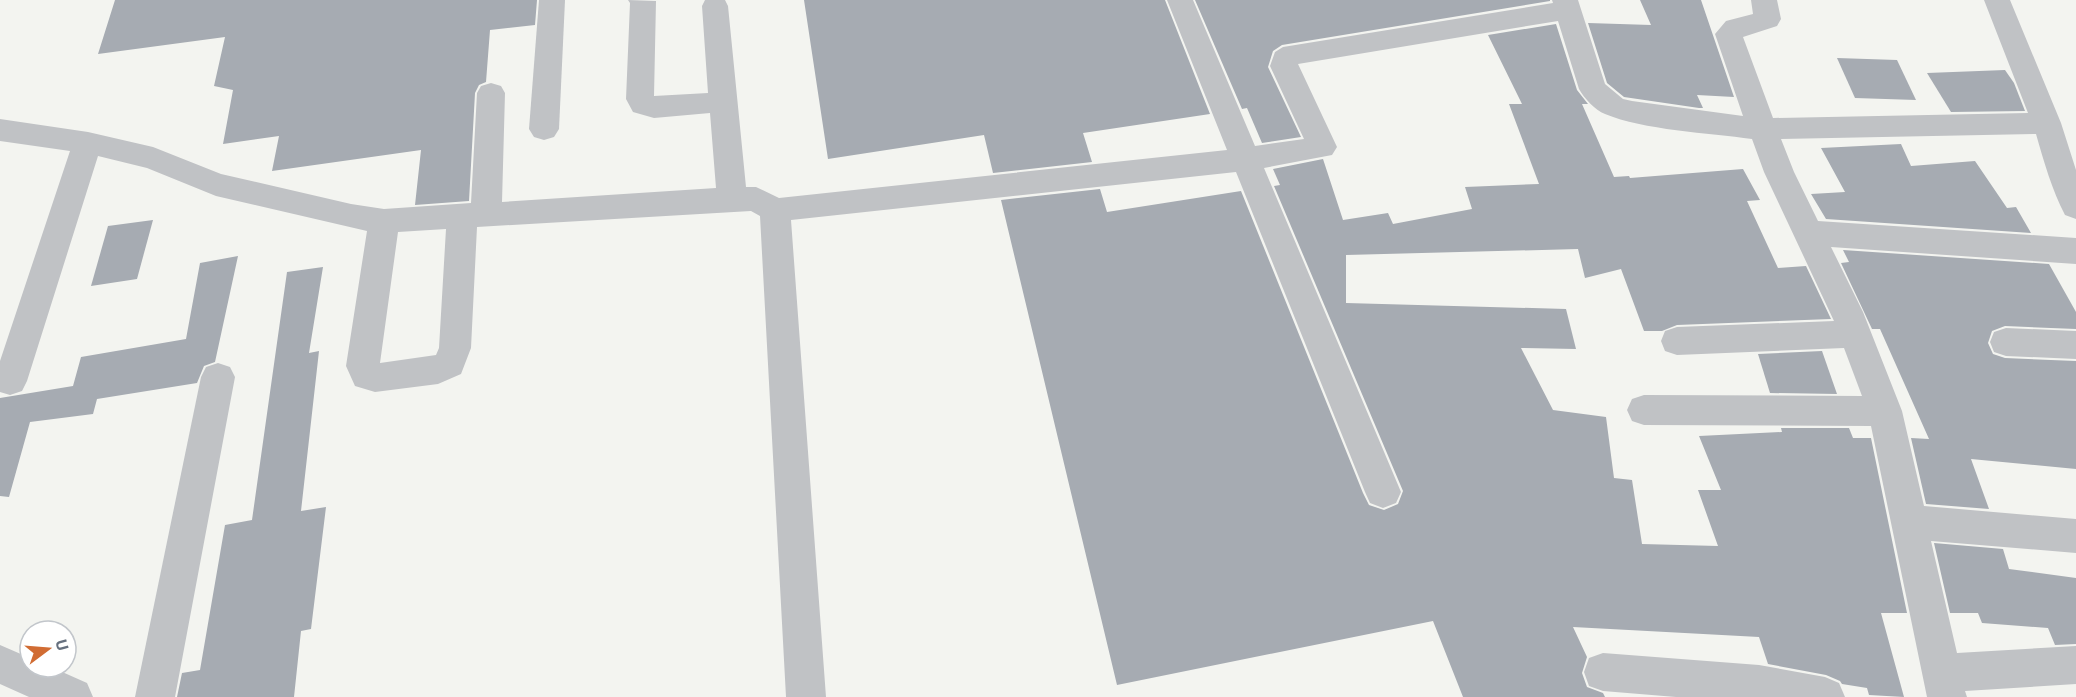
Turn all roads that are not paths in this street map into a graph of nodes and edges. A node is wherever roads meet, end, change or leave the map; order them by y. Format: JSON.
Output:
{"nodes":[{"id":1,"x":552,"y":0,"type":"edge"},
{"id":2,"x":641,"y":0,"type":"edge"},
{"id":3,"x":1180,"y":0,"type":"edge"},
{"id":4,"x":1764,"y":0,"type":"edge"},
{"id":5,"x":1997,"y":0,"type":"edge"},
{"id":6,"x":1566,"y":5,"type":"edge"},
{"id":7,"x":715,"y":6,"type":"dead end"},
{"id":8,"x":491,"y":93,"type":"dead end"},
{"id":9,"x":723,"y":102,"type":"junction"},
{"id":10,"x":2047,"y":123,"type":"junction"},
{"id":11,"x":544,"y":129,"type":"dead end"},
{"id":12,"x":1762,"y":129,"type":"junction"},
{"id":13,"x":0,"y":130,"type":"edge"},
{"id":14,"x":88,"y":143,"type":"junction"},
{"id":15,"x":1247,"y":159,"type":"junction"},
{"id":16,"x":732,"y":199,"type":"junction"},
{"id":17,"x":2076,"y":207,"type":"edge"},
{"id":18,"x":776,"y":210,"type":"junction"},
{"id":19,"x":474,"y":216,"type":"junction"},
{"id":20,"x":384,"y":221,"type":"junction"},
{"id":21,"x":1808,"y":233,"type":"junction"},
{"id":22,"x":2076,"y":252,"type":"edge"},
{"id":23,"x":1856,"y":334,"type":"junction"},
{"id":24,"x":1677,"y":340,"type":"dead end"},
{"id":25,"x":2006,"y":342,"type":"dead end"},
{"id":26,"x":2076,"y":345,"type":"edge"},
{"id":27,"x":218,"y":376,"type":"dead end"},
{"id":28,"x":10,"y":381,"type":"dead end"},
{"id":29,"x":1644,"y":410,"type":"dead end"},
{"id":30,"x":1885,"y":411,"type":"junction"},
{"id":31,"x":1383,"y":492,"type":"dead end"},
{"id":32,"x":1909,"y":522,"type":"junction"},
{"id":33,"x":2076,"y":536,"type":"edge"},
{"id":34,"x":2076,"y":666,"type":"edge"},
{"id":35,"x":1603,"y":672,"type":"dead end"},
{"id":36,"x":17,"y":680,"type":"edge"},
{"id":37,"x":1945,"y":685,"type":"edge"},
{"id":38,"x":73,"y":697,"type":"edge"},
{"id":39,"x":155,"y":697,"type":"edge"},
{"id":40,"x":806,"y":697,"type":"edge"},
{"id":41,"x":1826,"y":697,"type":"edge"}],
"edges":[{"from":1,"to":11,"type":"street"},
{"from":2,"to":9,"type":"street"},
{"from":3,"to":15,"type":"street"},
{"from":4,"to":12,"type":"street"},
{"from":5,"to":10,"type":"street"},
{"from":6,"to":12,"type":"street"},
{"from":6,"to":15,"type":"street"},
{"from":7,"to":9,"type":"street"},
{"from":8,"to":19,"type":"street"},
{"from":9,"to":16,"type":"street"},
{"from":10,"to":12,"type":"street"},
{"from":10,"to":17,"type":"street"},
{"from":12,"to":21,"type":"street"},
{"from":13,"to":14,"type":"street"},
{"from":14,"to":20,"type":"street"},
{"from":14,"to":28,"type":"street"},
{"from":15,"to":18,"type":"street"},
{"from":15,"to":31,"type":"street"},
{"from":16,"to":18,"type":"street"},
{"from":16,"to":19,"type":"street"},
{"from":18,"to":40,"type":"street"},
{"from":19,"to":20,"type":"street"},
{"from":19,"to":20,"type":"street"},
{"from":21,"to":22,"type":"street"},
{"from":21,"to":23,"type":"street"},
{"from":23,"to":24,"type":"street"},
{"from":23,"to":30,"type":"street"},
{"from":25,"to":26,"type":"street"},
{"from":27,"to":39,"type":"street"},
{"from":29,"to":30,"type":"street"},
{"from":30,"to":32,"type":"street"},
{"from":32,"to":33,"type":"street"},
{"from":32,"to":37,"type":"street"},
{"from":34,"to":37,"type":"street"},
{"from":35,"to":41,"type":"street"},
{"from":36,"to":38,"type":"street"}]}
